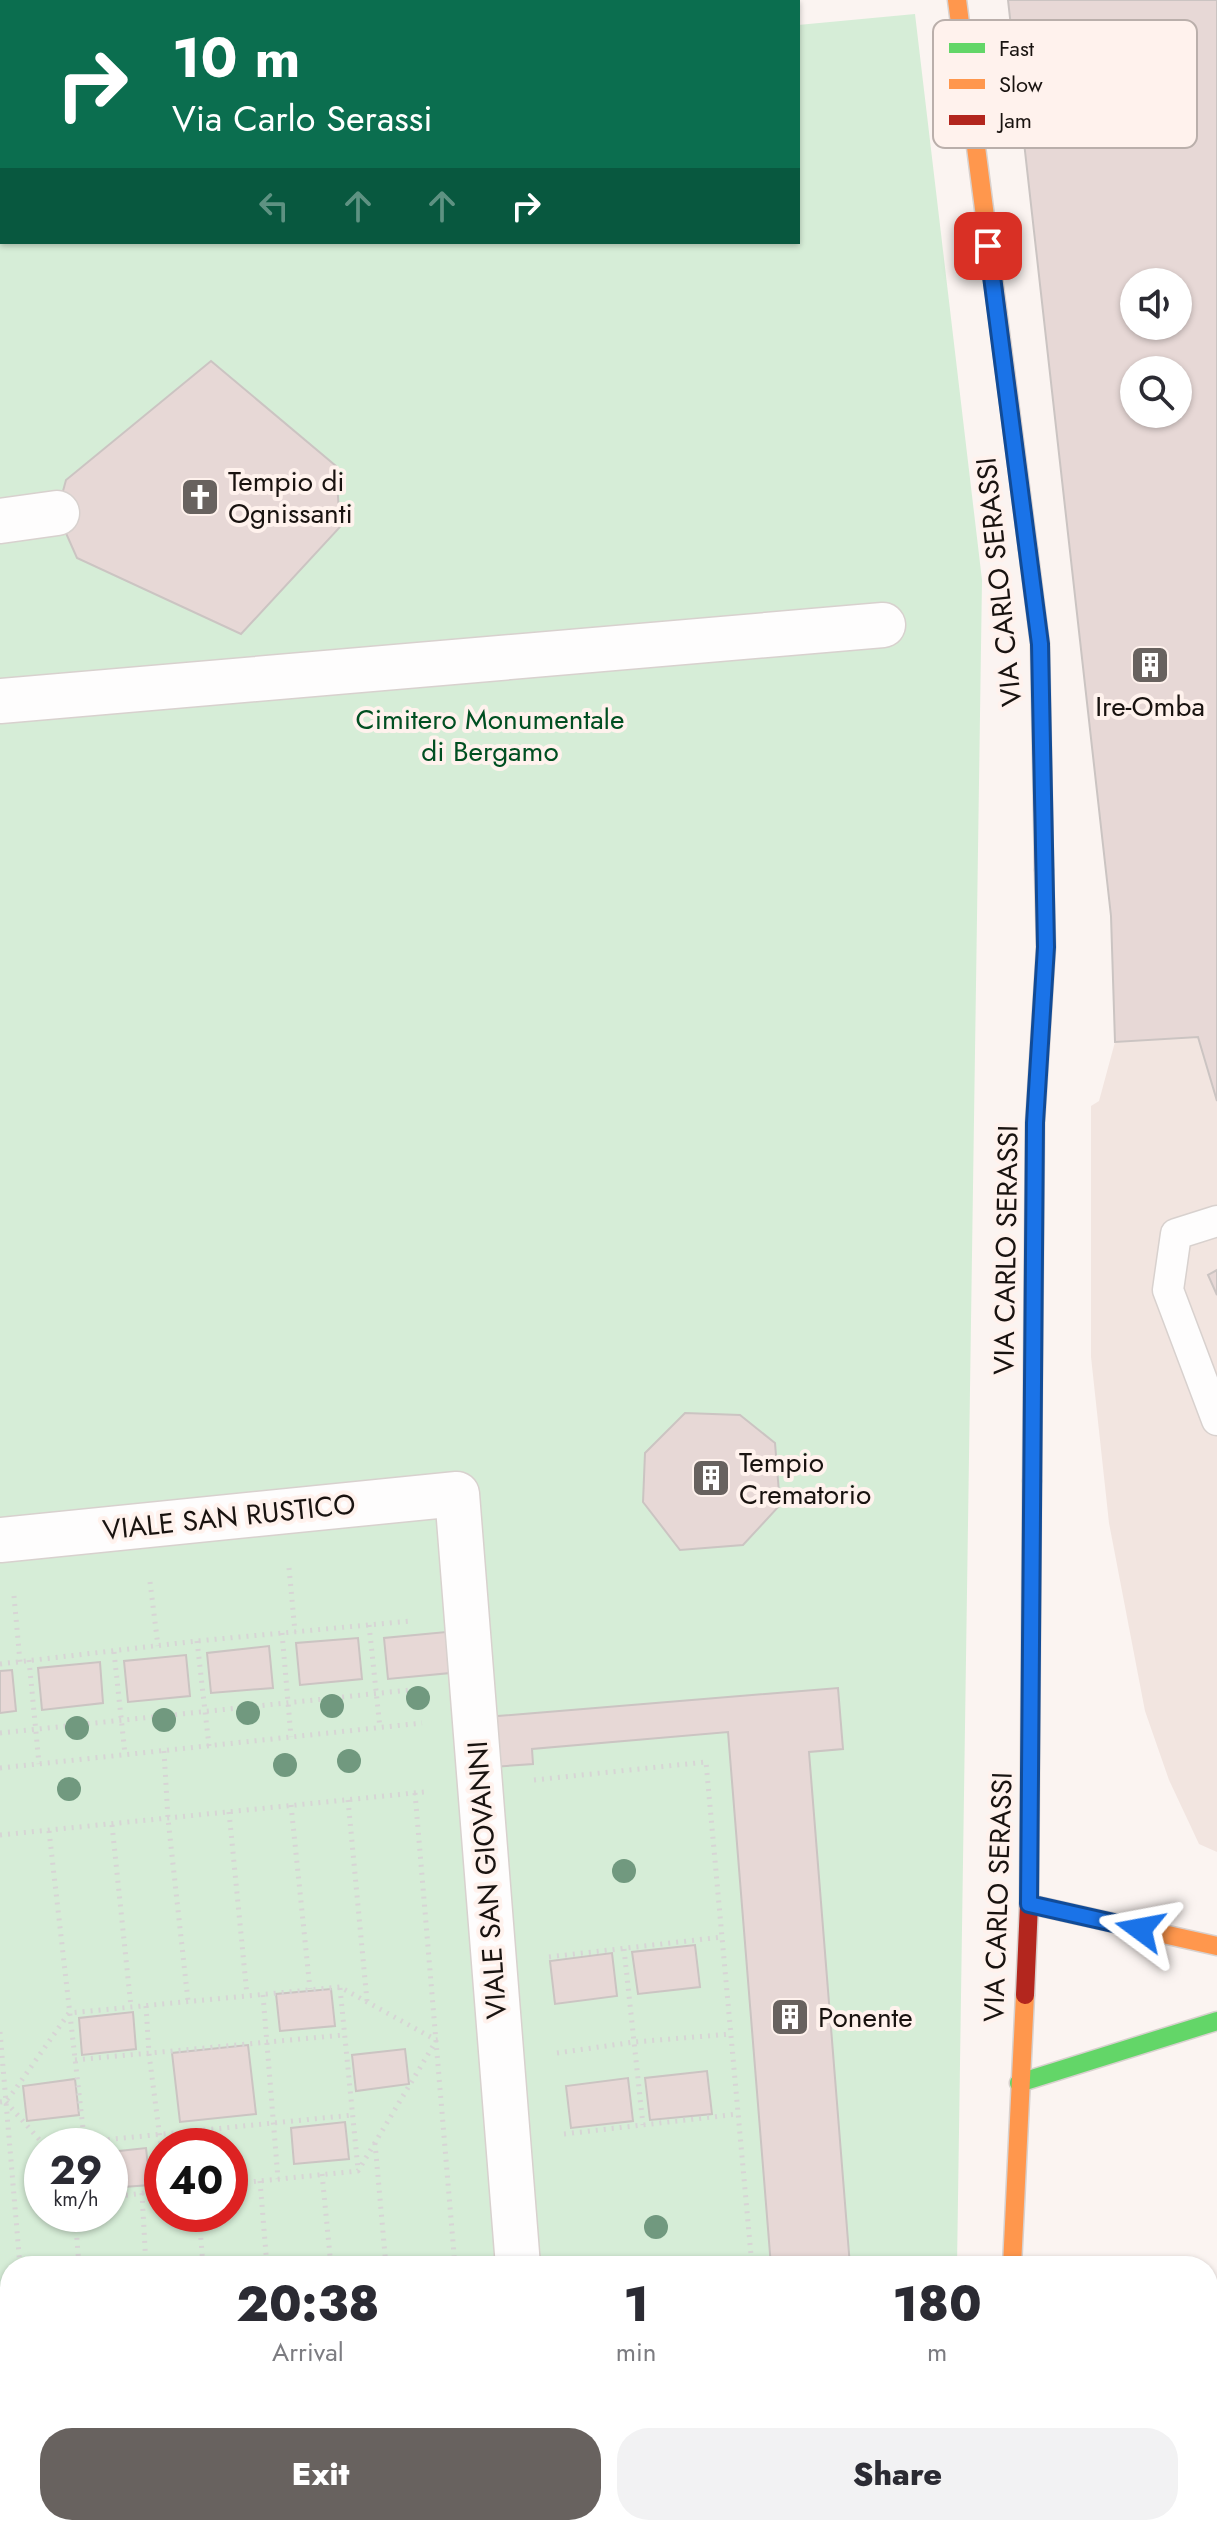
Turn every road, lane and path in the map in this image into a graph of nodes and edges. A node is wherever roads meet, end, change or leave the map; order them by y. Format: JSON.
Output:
{"nodes":[{"id":1,"x":957,"y":0,"type":"edge"},
{"id":2,"x":960,"y":20,"type":"edge"},
{"id":3,"x":976,"y":148,"type":"edge"},
{"id":4,"x":57,"y":513,"type":"dead end"},
{"id":5,"x":0,"y":521,"type":"edge"},
{"id":6,"x":883,"y":625,"type":"dead end"},
{"id":7,"x":0,"y":701,"type":"edge"},
{"id":8,"x":1217,"y":1221,"type":"edge"},
{"id":9,"x":1217,"y":1420,"type":"edge"},
{"id":10,"x":457,"y":1494,"type":"joint"},
{"id":11,"x":283,"y":1511,"type":"junction"},
{"id":12,"x":143,"y":1526,"type":"junction"},
{"id":13,"x":4,"y":1540,"type":"edge"},
{"id":14,"x":467,"y":1615,"type":"junction"},
{"id":15,"x":369,"y":1625,"type":"junction"},
{"id":16,"x":295,"y":1632,"type":"junction"},
{"id":17,"x":282,"y":1633,"type":"junction"},
{"id":18,"x":197,"y":1641,"type":"junction"},
{"id":19,"x":158,"y":1646,"type":"junction"},
{"id":20,"x":114,"y":1652,"type":"junction"},
{"id":21,"x":29,"y":1660,"type":"junction"},
{"id":22,"x":20,"y":1662,"type":"junction"},
{"id":23,"x":0,"y":1664,"type":"edge"},
{"id":24,"x":376,"y":1693,"type":"junction"},
{"id":25,"x":473,"y":1701,"type":"junction"},
{"id":26,"x":288,"y":1702,"type":"junction"},
{"id":27,"x":205,"y":1712,"type":"junction"},
{"id":28,"x":122,"y":1720,"type":"junction"},
{"id":29,"x":380,"y":1728,"type":"junction"},
{"id":30,"x":36,"y":1729,"type":"junction"},
{"id":31,"x":0,"y":1733,"type":"edge"},
{"id":32,"x":291,"y":1737,"type":"junction"},
{"id":33,"x":209,"y":1746,"type":"junction"},
{"id":34,"x":164,"y":1751,"type":"junction"},
{"id":35,"x":125,"y":1754,"type":"junction"},
{"id":36,"x":39,"y":1764,"type":"junction"},
{"id":37,"x":0,"y":1768,"type":"edge"},
{"id":38,"x":480,"y":1785,"type":"junction"},
{"id":39,"x":415,"y":1793,"type":"junction"},
{"id":40,"x":348,"y":1799,"type":"junction"},
{"id":41,"x":291,"y":1805,"type":"junction"},
{"id":42,"x":229,"y":1812,"type":"junction"},
{"id":43,"x":168,"y":1819,"type":"junction"},
{"id":44,"x":112,"y":1824,"type":"junction"},
{"id":45,"x":49,"y":1831,"type":"junction"},
{"id":46,"x":0,"y":1835,"type":"edge"},
{"id":47,"x":1029,"y":1904,"type":"junction"},
{"id":48,"x":722,"y":1937,"type":"junction"},
{"id":49,"x":1210,"y":1939,"type":"edge"},
{"id":50,"x":624,"y":1949,"type":"junction"},
{"id":51,"x":537,"y":1958,"type":"dead end"},
{"id":52,"x":340,"y":1987,"type":"junction"},
{"id":53,"x":310,"y":1989,"type":"junction"},
{"id":54,"x":247,"y":1995,"type":"junction"},
{"id":55,"x":263,"y":1995,"type":"junction"},
{"id":56,"x":188,"y":2001,"type":"junction"},
{"id":57,"x":367,"y":2002,"type":"junction"},
{"id":58,"x":146,"y":2006,"type":"junction"},
{"id":59,"x":131,"y":2007,"type":"junction"},
{"id":60,"x":69,"y":2013,"type":"junction"},
{"id":61,"x":1217,"y":2021,"type":"edge"},
{"id":62,"x":0,"y":2032,"type":"edge"},
{"id":63,"x":731,"y":2034,"type":"junction"},
{"id":64,"x":344,"y":2035,"type":"junction"},
{"id":65,"x":436,"y":2040,"type":"junction"},
{"id":66,"x":267,"y":2042,"type":"junction"},
{"id":67,"x":634,"y":2042,"type":"junction"},
{"id":68,"x":149,"y":2054,"type":"junction"},
{"id":69,"x":546,"y":2054,"type":"dead end"},
{"id":70,"x":75,"y":2060,"type":"junction"},
{"id":71,"x":1019,"y":2083,"type":"junction"},
{"id":72,"x":3,"y":2101,"type":"edge"},
{"id":73,"x":738,"y":2114,"type":"junction"},
{"id":74,"x":353,"y":2115,"type":"junction"},
{"id":75,"x":274,"y":2123,"type":"junction"},
{"id":76,"x":643,"y":2125,"type":"junction"},
{"id":77,"x":28,"y":2128,"type":"edge"},
{"id":78,"x":83,"y":2128,"type":"edge"},
{"id":79,"x":158,"y":2128,"type":"edge"},
{"id":80,"x":222,"y":2128,"type":"edge"},
{"id":81,"x":553,"y":2136,"type":"dead end"},
{"id":82,"x":375,"y":2142,"type":"junction"},
{"id":83,"x":358,"y":2171,"type":"junction"},
{"id":84,"x":322,"y":2174,"type":"junction"},
{"id":85,"x":278,"y":2179,"type":"junction"},
{"id":86,"x":260,"y":2181,"type":"junction"},
{"id":87,"x":248,"y":2182,"type":"edge"},
{"id":88,"x":142,"y":2193,"type":"joint"},
{"id":89,"x":128,"y":2195,"type":"edge"},
{"id":90,"x":76,"y":2232,"type":"edge"},
{"id":91,"x":200,"y":2232,"type":"edge"},
{"id":92,"x":19,"y":2256,"type":"edge"},
{"id":93,"x":78,"y":2256,"type":"edge"},
{"id":94,"x":145,"y":2256,"type":"edge"},
{"id":95,"x":202,"y":2256,"type":"edge"},
{"id":96,"x":266,"y":2256,"type":"edge"},
{"id":97,"x":330,"y":2256,"type":"edge"},
{"id":98,"x":385,"y":2256,"type":"edge"},
{"id":99,"x":454,"y":2256,"type":"edge"},
{"id":100,"x":517,"y":2256,"type":"edge"},
{"id":101,"x":751,"y":2256,"type":"edge"},
{"id":102,"x":1012,"y":2256,"type":"edge"}],
"edges":[{"from":1,"to":2,"type":"street","name":"VIA CARLO SERASSI"},
{"from":3,"to":47,"type":"street","name":"VIA CARLO SERASSI"},
{"from":4,"to":5,"type":"street"},
{"from":6,"to":7,"type":"street"},
{"from":8,"to":9,"type":"lane"},
{"from":10,"to":11,"type":"street","name":"VIALE SAN RUSTICO"},
{"from":10,"to":14,"type":"street","name":"VIALE SAN GIOVANNI"},
{"from":11,"to":12,"type":"street","name":"VIALE SAN RUSTICO"},
{"from":11,"to":16,"type":"path"},
{"from":12,"to":13,"type":"street","name":"VIALE SAN RUSTICO"},
{"from":12,"to":19,"type":"path"},
{"from":13,"to":22,"type":"path"},
{"from":14,"to":15,"type":"path"},
{"from":14,"to":25,"type":"street","name":"VIALE SAN GIOVANNI"},
{"from":15,"to":16,"type":"path"},
{"from":15,"to":24,"type":"path"},
{"from":16,"to":17,"type":"path"},
{"from":17,"to":18,"type":"path"},
{"from":17,"to":26,"type":"path"},
{"from":18,"to":19,"type":"path"},
{"from":18,"to":27,"type":"path"},
{"from":19,"to":20,"type":"path"},
{"from":20,"to":21,"type":"path"},
{"from":20,"to":28,"type":"path"},
{"from":21,"to":22,"type":"path"},
{"from":21,"to":30,"type":"path"},
{"from":22,"to":23,"type":"path"},
{"from":24,"to":25,"type":"path"},
{"from":24,"to":26,"type":"path"},
{"from":24,"to":29,"type":"path"},
{"from":25,"to":29,"type":"path"},
{"from":25,"to":38,"type":"street","name":"VIALE SAN GIOVANNI"},
{"from":26,"to":27,"type":"path"},
{"from":26,"to":32,"type":"path"},
{"from":27,"to":28,"type":"path"},
{"from":27,"to":33,"type":"path"},
{"from":28,"to":30,"type":"path"},
{"from":28,"to":35,"type":"path"},
{"from":29,"to":32,"type":"path"},
{"from":30,"to":31,"type":"path"},
{"from":30,"to":36,"type":"path"},
{"from":32,"to":33,"type":"path"},
{"from":33,"to":34,"type":"path"},
{"from":34,"to":35,"type":"path"},
{"from":34,"to":43,"type":"path"},
{"from":35,"to":36,"type":"path"},
{"from":36,"to":37,"type":"path"},
{"from":38,"to":39,"type":"path"},
{"from":38,"to":48,"type":"path"},
{"from":38,"to":100,"type":"street","name":"VIALE SAN GIOVANNI"},
{"from":39,"to":40,"type":"path"},
{"from":39,"to":65,"type":"path"},
{"from":40,"to":41,"type":"path"},
{"from":40,"to":57,"type":"path"},
{"from":41,"to":42,"type":"path"},
{"from":41,"to":53,"type":"path"},
{"from":42,"to":43,"type":"path"},
{"from":42,"to":54,"type":"path"},
{"from":43,"to":44,"type":"path"},
{"from":43,"to":56,"type":"path"},
{"from":44,"to":45,"type":"path"},
{"from":44,"to":59,"type":"path"},
{"from":45,"to":46,"type":"path"},
{"from":45,"to":60,"type":"path"},
{"from":47,"to":49,"type":"street"},
{"from":47,"to":71,"type":"street","name":"VIA CARLO SERASSI"},
{"from":48,"to":50,"type":"path"},
{"from":48,"to":63,"type":"path"},
{"from":50,"to":51,"type":"path"},
{"from":50,"to":67,"type":"path"},
{"from":52,"to":53,"type":"path"},
{"from":52,"to":57,"type":"path"},
{"from":52,"to":64,"type":"path"},
{"from":53,"to":55,"type":"path"},
{"from":54,"to":55,"type":"path"},
{"from":54,"to":56,"type":"path"},
{"from":55,"to":66,"type":"path"},
{"from":56,"to":58,"type":"path"},
{"from":57,"to":65,"type":"path"},
{"from":58,"to":59,"type":"path"},
{"from":58,"to":68,"type":"path"},
{"from":59,"to":60,"type":"path"},
{"from":60,"to":70,"type":"path"},
{"from":60,"to":72,"type":"path"},
{"from":61,"to":71,"type":"street"},
{"from":62,"to":72,"type":"path"},
{"from":63,"to":67,"type":"path"},
{"from":63,"to":73,"type":"path"},
{"from":64,"to":66,"type":"path"},
{"from":64,"to":74,"type":"path"},
{"from":65,"to":82,"type":"path"},
{"from":65,"to":99,"type":"path"},
{"from":66,"to":68,"type":"path"},
{"from":66,"to":75,"type":"path"},
{"from":67,"to":69,"type":"path"},
{"from":67,"to":76,"type":"path"},
{"from":68,"to":70,"type":"path"},
{"from":68,"to":79,"type":"path"},
{"from":70,"to":78,"type":"path"},
{"from":71,"to":102,"type":"street","name":"VIA CARLO SERASSI"},
{"from":72,"to":77,"type":"path"},
{"from":72,"to":92,"type":"path"},
{"from":73,"to":76,"type":"path"},
{"from":73,"to":101,"type":"path"},
{"from":74,"to":75,"type":"path"},
{"from":74,"to":83,"type":"path"},
{"from":75,"to":80,"type":"path"},
{"from":75,"to":85,"type":"path"},
{"from":76,"to":81,"type":"path"},
{"from":82,"to":83,"type":"path"},
{"from":82,"to":98,"type":"path"},
{"from":83,"to":84,"type":"path"},
{"from":84,"to":85,"type":"path"},
{"from":84,"to":97,"type":"path"},
{"from":85,"to":86,"type":"path"},
{"from":86,"to":87,"type":"path"},
{"from":86,"to":96,"type":"path"},
{"from":88,"to":89,"type":"path"},
{"from":88,"to":94,"type":"path"},
{"from":90,"to":93,"type":"path"},
{"from":91,"to":95,"type":"path"}]}
